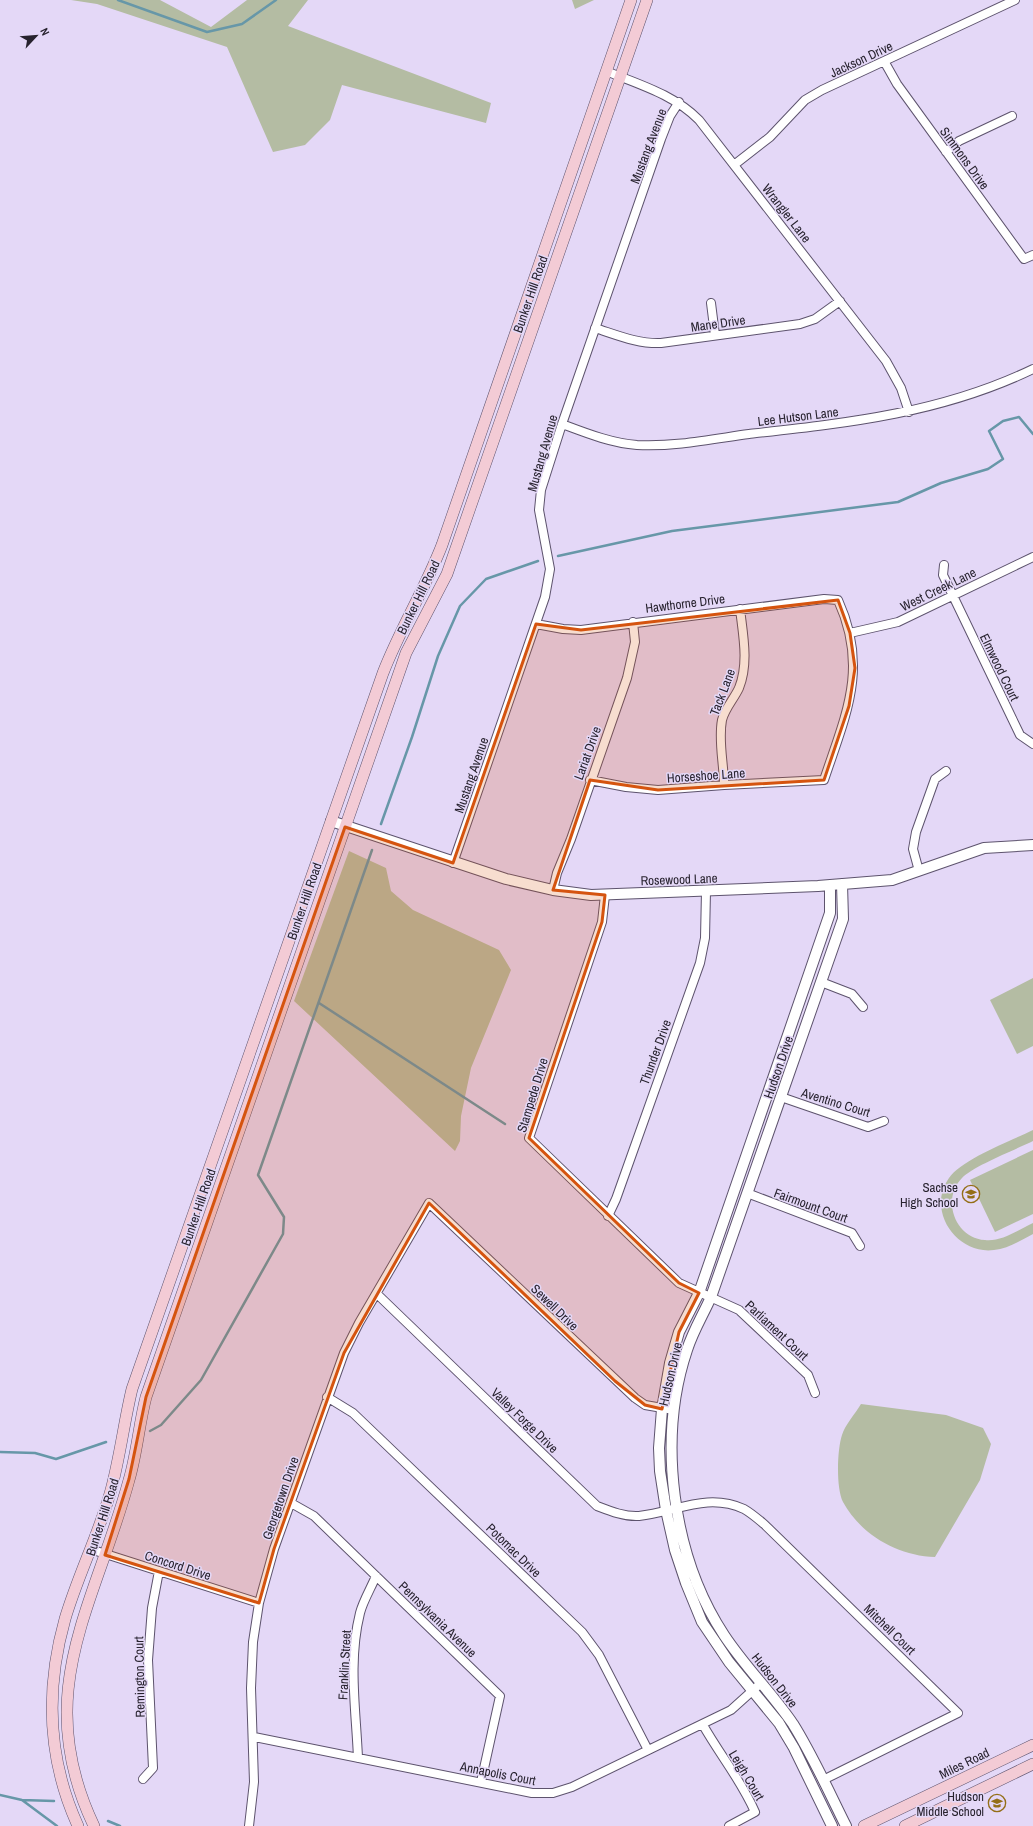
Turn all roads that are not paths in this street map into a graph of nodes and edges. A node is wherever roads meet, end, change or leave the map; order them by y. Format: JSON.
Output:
{"nodes":[{"id":1,"x":631,"y":0,"type":"edge"},
{"id":2,"x":647,"y":0,"type":"edge"},
{"id":3,"x":1015,"y":0,"type":"edge"},
{"id":4,"x":884,"y":61,"type":"junction"},
{"id":5,"x":606,"y":71,"type":"junction"},
{"id":6,"x":620,"y":77,"type":"junction"},
{"id":7,"x":679,"y":102,"type":"junction"},
{"id":8,"x":1012,"y":116,"type":"dead end"},
{"id":9,"x":946,"y":152,"type":"junction"},
{"id":10,"x":734,"y":165,"type":"junction"},
{"id":11,"x":1033,"y":255,"type":"edge"},
{"id":12,"x":840,"y":301,"type":"junction"},
{"id":13,"x":711,"y":303,"type":"dead end"},
{"id":14,"x":595,"y":328,"type":"junction"},
{"id":15,"x":715,"y":335,"type":"junction"},
{"id":16,"x":1033,"y":369,"type":"edge"},
{"id":17,"x":909,"y":412,"type":"junction"},
{"id":18,"x":562,"y":424,"type":"junction"},
{"id":19,"x":1033,"y":557,"type":"edge"},
{"id":20,"x":944,"y":565,"type":"dead end"},
{"id":21,"x":952,"y":595,"type":"junction"},
{"id":22,"x":740,"y":609,"type":"junction"},
{"id":23,"x":633,"y":622,"type":"junction"},
{"id":24,"x":536,"y":624,"type":"junction"},
{"id":25,"x":850,"y":633,"type":"junction"},
{"id":26,"x":1033,"y":744,"type":"edge"},
{"id":27,"x":946,"y":770,"type":"dead end"},
{"id":28,"x":590,"y":780,"type":"junction"},
{"id":29,"x":724,"y":785,"type":"junction"},
{"id":30,"x":331,"y":821,"type":"junction"},
{"id":31,"x":345,"y":827,"type":"junction"},
{"id":32,"x":1033,"y":845,"type":"edge"},
{"id":33,"x":453,"y":862,"type":"junction"},
{"id":34,"x":919,"y":871,"type":"junction"},
{"id":35,"x":842,"y":884,"type":"junction"},
{"id":36,"x":830,"y":885,"type":"junction"},
{"id":37,"x":553,"y":890,"type":"junction"},
{"id":38,"x":706,"y":891,"type":"junction"},
{"id":39,"x":605,"y":895,"type":"junction"},
{"id":40,"x":821,"y":982,"type":"junction"},
{"id":41,"x":863,"y":1007,"type":"dead end"},
{"id":42,"x":781,"y":1097,"type":"junction"},
{"id":43,"x":884,"y":1121,"type":"dead end"},
{"id":44,"x":747,"y":1193,"type":"junction"},
{"id":45,"x":429,"y":1203,"type":"joint"},
{"id":46,"x":608,"y":1216,"type":"junction"},
{"id":47,"x":860,"y":1246,"type":"dead end"},
{"id":48,"x":699,"y":1293,"type":"junction"},
{"id":49,"x":378,"y":1294,"type":"junction"},
{"id":50,"x":711,"y":1297,"type":"junction"},
{"id":51,"x":815,"y":1392,"type":"dead end"},
{"id":52,"x":327,"y":1397,"type":"junction"},
{"id":53,"x":662,"y":1409,"type":"junction"},
{"id":54,"x":674,"y":1410,"type":"junction"},
{"id":55,"x":291,"y":1503,"type":"junction"},
{"id":56,"x":677,"y":1507,"type":"junction"},
{"id":57,"x":666,"y":1510,"type":"junction"},
{"id":58,"x":90,"y":1549,"type":"junction"},
{"id":59,"x":105,"y":1555,"type":"junction"},
{"id":60,"x":159,"y":1571,"type":"junction"},
{"id":61,"x":376,"y":1576,"type":"junction"},
{"id":62,"x":259,"y":1604,"type":"junction"},
{"id":63,"x":762,"y":1683,"type":"junction"},
{"id":64,"x":752,"y":1692,"type":"junction"},
{"id":65,"x":703,"y":1725,"type":"junction"},
{"id":66,"x":254,"y":1737,"type":"junction"},
{"id":67,"x":1033,"y":1745,"type":"edge"},
{"id":68,"x":648,"y":1750,"type":"junction"},
{"id":69,"x":358,"y":1758,"type":"junction"},
{"id":70,"x":1033,"y":1764,"type":"edge"},
{"id":71,"x":980,"y":1771,"type":"junction"},
{"id":72,"x":143,"y":1779,"type":"dead end"},
{"id":73,"x":823,"y":1780,"type":"junction"},
{"id":74,"x":482,"y":1782,"type":"junction"},
{"id":75,"x":987,"y":1787,"type":"junction"},
{"id":76,"x":78,"y":1826,"type":"edge"},
{"id":77,"x":94,"y":1826,"type":"edge"},
{"id":78,"x":249,"y":1826,"type":"edge"},
{"id":79,"x":729,"y":1826,"type":"edge"},
{"id":80,"x":832,"y":1826,"type":"edge"},
{"id":81,"x":846,"y":1826,"type":"edge"},
{"id":82,"x":864,"y":1826,"type":"edge"},
{"id":83,"x":905,"y":1826,"type":"edge"}],
"edges":[{"from":1,"to":5,"type":"main road","name":"Bunker Hill Road"},
{"from":2,"to":6,"type":"main road","name":"Bunker Hill Road"},
{"from":3,"to":4,"type":"street","name":"Jackson Drive"},
{"from":4,"to":9,"type":"street","name":"Simmons Drive"},
{"from":4,"to":10,"type":"street","name":"Jackson Drive"},
{"from":5,"to":6,"type":"street","name":"Wrangler Lane"},
{"from":5,"to":30,"type":"main road","name":"Bunker Hill Road"},
{"from":6,"to":7,"type":"street","name":"Wrangler Lane"},
{"from":6,"to":31,"type":"main road","name":"Bunker Hill Road"},
{"from":7,"to":10,"type":"street","name":"Wrangler Lane"},
{"from":7,"to":14,"type":"street","name":"Mustang Avenue"},
{"from":8,"to":9,"type":"street"},
{"from":9,"to":11,"type":"street","name":"Simmons Drive"},
{"from":10,"to":12,"type":"street","name":"Wrangler Lane"},
{"from":12,"to":15,"type":"street","name":"Mane Drive"},
{"from":12,"to":17,"type":"street","name":"Wrangler Lane"},
{"from":13,"to":15,"type":"street"},
{"from":14,"to":15,"type":"street","name":"Mane Drive"},
{"from":14,"to":18,"type":"street","name":"Mustang Avenue"},
{"from":16,"to":17,"type":"street","name":"Lee Hutson Lane"},
{"from":17,"to":18,"type":"street","name":"Lee Hutson Lane"},
{"from":18,"to":24,"type":"street","name":"Mustang Avenue"},
{"from":19,"to":21,"type":"street","name":"West Creek Lane"},
{"from":20,"to":21,"type":"street","name":"Elmwood Court"},
{"from":21,"to":25,"type":"street","name":"West Creek Lane"},
{"from":21,"to":26,"type":"street","name":"Elmwood Court"},
{"from":22,"to":23,"type":"street","name":"Hawthorne Drive"},
{"from":22,"to":25,"type":"street","name":"Hawthorne Drive"},
{"from":22,"to":29,"type":"street","name":"Tack Lane"},
{"from":23,"to":24,"type":"street","name":"Hawthorne Drive"},
{"from":23,"to":28,"type":"street","name":"Lariat Drive"},
{"from":24,"to":33,"type":"street","name":"Mustang Avenue"},
{"from":25,"to":29,"type":"street","name":"Horseshoe Lane"},
{"from":27,"to":34,"type":"street"},
{"from":28,"to":29,"type":"street","name":"Horseshoe Lane"},
{"from":28,"to":37,"type":"street","name":"Lariat Drive"},
{"from":30,"to":31,"type":"street","name":"Rosewood Lane"},
{"from":30,"to":58,"type":"main road","name":"Bunker Hill Road"},
{"from":31,"to":33,"type":"street","name":"Rosewood Lane"},
{"from":31,"to":59,"type":"main road","name":"Bunker Hill Road"},
{"from":32,"to":34,"type":"street","name":"Rosewood Lane"},
{"from":33,"to":37,"type":"street","name":"Rosewood Lane"},
{"from":34,"to":35,"type":"street","name":"Rosewood Lane"},
{"from":35,"to":36,"type":"street","name":"Rosewood Lane"},
{"from":35,"to":40,"type":"street","name":"Hudson Drive"},
{"from":36,"to":38,"type":"street","name":"Rosewood Lane"},
{"from":36,"to":48,"type":"street","name":"Hudson Drive"},
{"from":37,"to":39,"type":"street","name":"Rosewood Lane"},
{"from":38,"to":39,"type":"street","name":"Rosewood Lane"},
{"from":38,"to":46,"type":"street","name":"Thunder Drive"},
{"from":39,"to":46,"type":"street","name":"Stampede Drive"},
{"from":40,"to":41,"type":"street"},
{"from":40,"to":42,"type":"street","name":"Hudson Drive"},
{"from":42,"to":43,"type":"street","name":"Aventino Court"},
{"from":42,"to":44,"type":"street","name":"Hudson Drive"},
{"from":44,"to":47,"type":"street","name":"Fairmount Court"},
{"from":44,"to":50,"type":"street","name":"Hudson Drive"},
{"from":45,"to":49,"type":"street","name":"Georgetown Drive"},
{"from":45,"to":53,"type":"street","name":"Sewell Drive"},
{"from":46,"to":48,"type":"street","name":"Stampede Drive"},
{"from":48,"to":50,"type":"street","name":"Stampede Drive"},
{"from":48,"to":53,"type":"street","name":"Hudson Drive"},
{"from":49,"to":52,"type":"street","name":"Georgetown Drive"},
{"from":49,"to":57,"type":"street","name":"Valley Forge Drive"},
{"from":50,"to":51,"type":"street","name":"Parliament Court"},
{"from":50,"to":54,"type":"street","name":"Hudson Drive"},
{"from":52,"to":55,"type":"street","name":"Georgetown Drive"},
{"from":52,"to":68,"type":"street","name":"Potomac Drive"},
{"from":53,"to":54,"type":"street","name":"Sewell Drive"},
{"from":53,"to":57,"type":"street","name":"Hudson Drive"},
{"from":54,"to":56,"type":"street","name":"Hudson Drive"},
{"from":55,"to":61,"type":"street","name":"Pennsylvania Avenue"},
{"from":55,"to":62,"type":"street","name":"Georgetown Drive"},
{"from":56,"to":57,"type":"street","name":"Valley Forge Drive"},
{"from":56,"to":63,"type":"street","name":"Hudson Drive"},
{"from":56,"to":73,"type":"street","name":"Mitchell Court"},
{"from":57,"to":64,"type":"street","name":"Hudson Drive"},
{"from":58,"to":59,"type":"street","name":"Concord Drive"},
{"from":58,"to":76,"type":"main road","name":"Bunker Hill Road"},
{"from":59,"to":60,"type":"street","name":"Concord Drive"},
{"from":59,"to":77,"type":"main road","name":"Bunker Hill Road"},
{"from":60,"to":62,"type":"street","name":"Concord Drive"},
{"from":60,"to":72,"type":"street","name":"Remington Court"},
{"from":61,"to":69,"type":"street","name":"Franklin Street"},
{"from":61,"to":74,"type":"street","name":"Pennsylvania Avenue"},
{"from":62,"to":66,"type":"street","name":"Georgetown Drive"},
{"from":63,"to":64,"type":"street","name":"Annapolis Court"},
{"from":63,"to":73,"type":"street","name":"Hudson Drive"},
{"from":64,"to":65,"type":"street","name":"Annapolis Court"},
{"from":64,"to":80,"type":"street","name":"Hudson Drive"},
{"from":65,"to":68,"type":"street","name":"Annapolis Court"},
{"from":65,"to":79,"type":"street","name":"Leigh Court"},
{"from":66,"to":69,"type":"street","name":"Annapolis Court"},
{"from":66,"to":78,"type":"street","name":"Georgetown Drive"},
{"from":67,"to":71,"type":"main road","name":"Miles Road"},
{"from":68,"to":74,"type":"street","name":"Annapolis Court"},
{"from":69,"to":74,"type":"street","name":"Annapolis Court"},
{"from":70,"to":75,"type":"main road"},
{"from":71,"to":75,"type":"main road"},
{"from":71,"to":82,"type":"main road","name":"Miles Road"},
{"from":73,"to":81,"type":"street","name":"Hudson Drive"},
{"from":75,"to":83,"type":"main road"}]}
